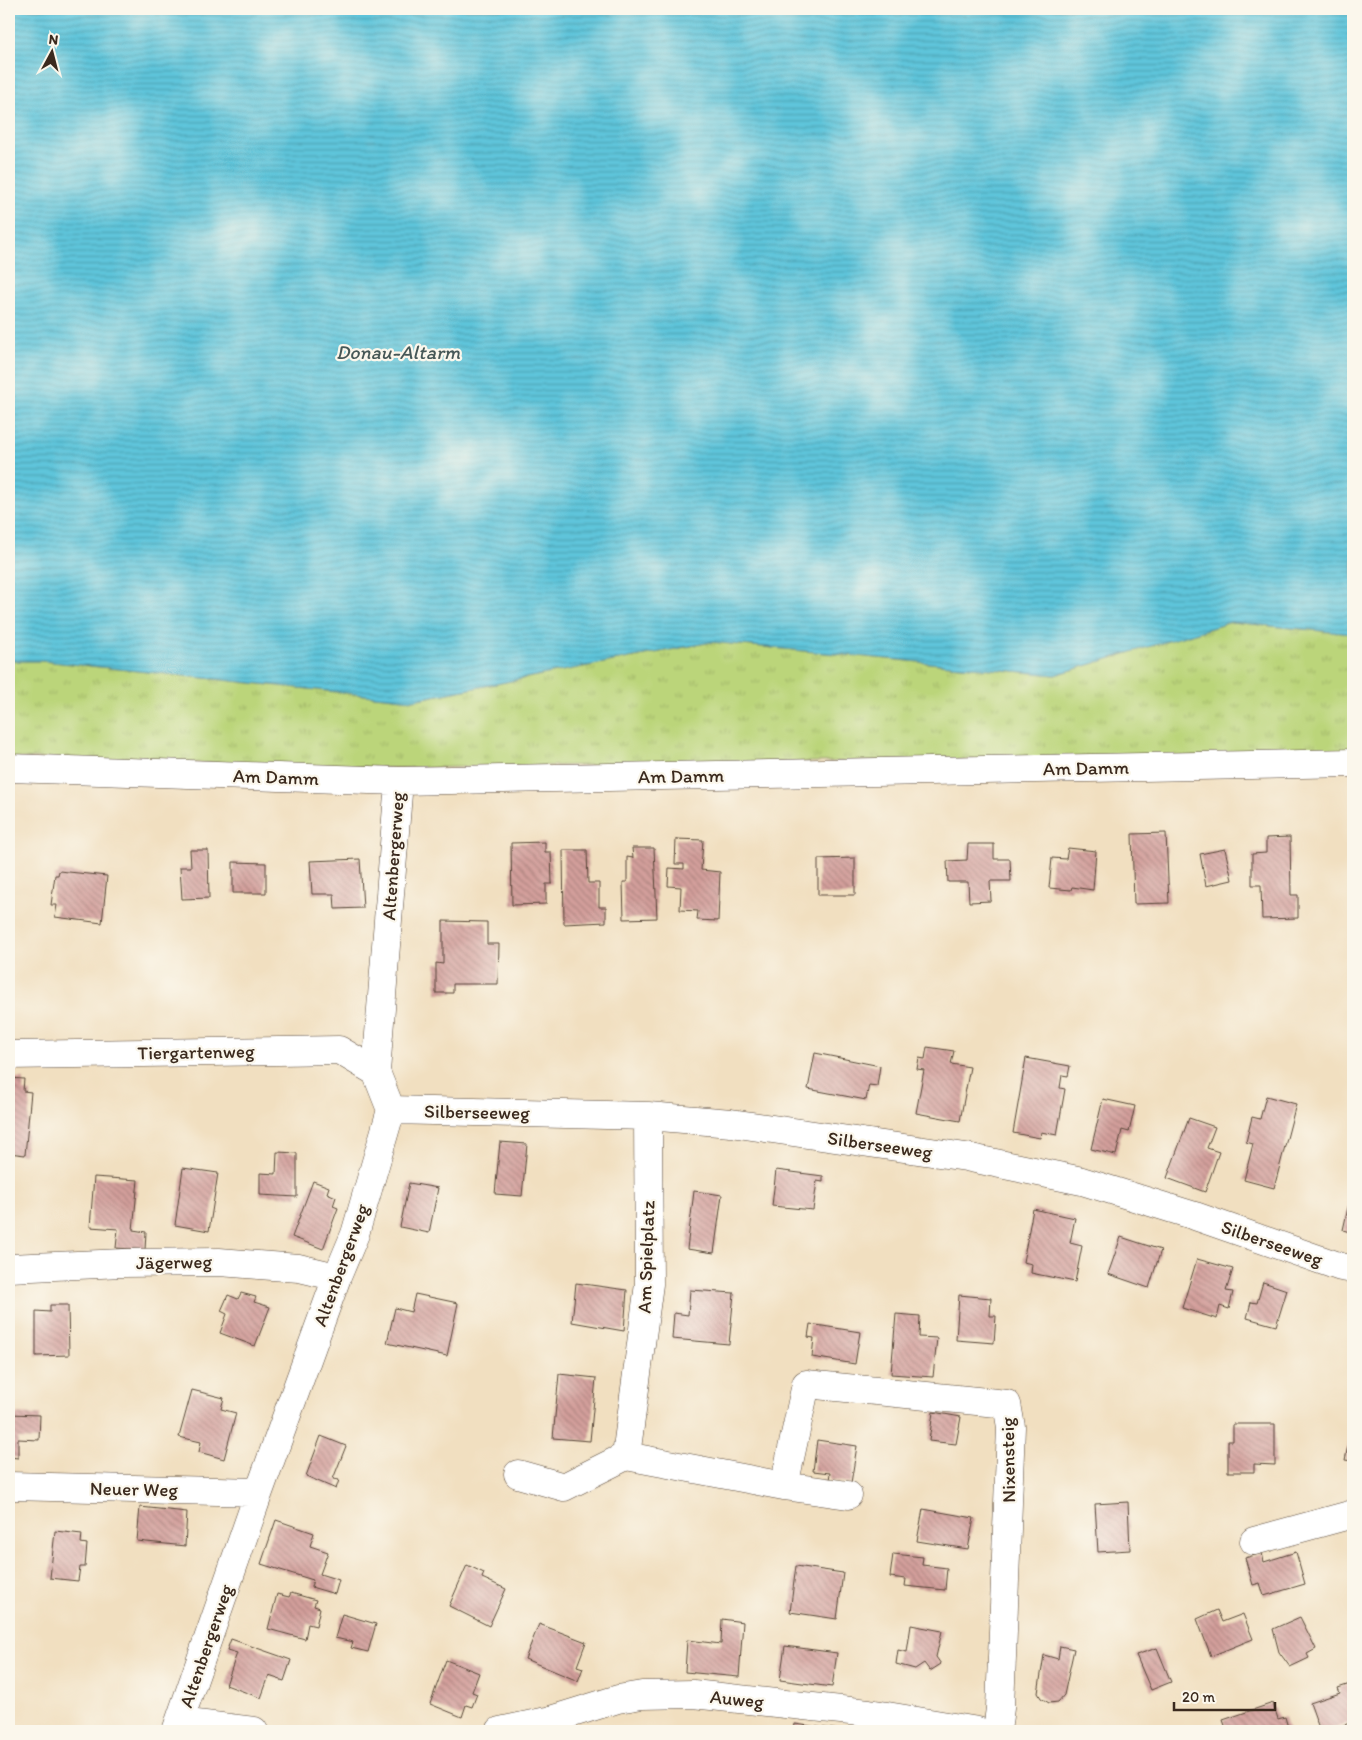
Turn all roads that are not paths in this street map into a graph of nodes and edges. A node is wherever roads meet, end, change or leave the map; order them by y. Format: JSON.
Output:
{"nodes":[{"id":1,"x":1353,"y":762,"type":"edge"},
{"id":2,"x":9,"y":768,"type":"edge"},
{"id":3,"x":399,"y":782,"type":"junction"},
{"id":4,"x":9,"y":1055,"type":"edge"},
{"id":5,"x":376,"y":1072,"type":"junction"},
{"id":6,"x":391,"y":1110,"type":"junction"},
{"id":7,"x":648,"y":1116,"type":"junction"},
{"id":8,"x":9,"y":1268,"type":"edge"},
{"id":9,"x":1353,"y":1269,"type":"edge"},
{"id":10,"x":337,"y":1277,"type":"junction"},
{"id":11,"x":626,"y":1456,"type":"junction"},
{"id":12,"x":518,"y":1474,"type":"dead end"},
{"id":13,"x":9,"y":1486,"type":"edge"},
{"id":14,"x":784,"y":1486,"type":"junction"},
{"id":15,"x":259,"y":1492,"type":"junction"},
{"id":16,"x":848,"y":1495,"type":"dead end"},
{"id":17,"x":1353,"y":1514,"type":"edge"},
{"id":18,"x":1254,"y":1541,"type":"dead end"},
{"id":19,"x":178,"y":1727,"type":"edge"},
{"id":20,"x":254,"y":1731,"type":"edge"},
{"id":21,"x":500,"y":1731,"type":"edge"},
{"id":22,"x":978,"y":1731,"type":"edge"},
{"id":23,"x":997,"y":1731,"type":"edge"}],
"edges":[{"from":1,"to":3,"type":"street","name":"Am Damm"},
{"from":2,"to":3,"type":"street","name":"Am Damm"},
{"from":3,"to":5,"type":"street","name":"Altenbergerweg"},
{"from":4,"to":5,"type":"street","name":"Tiergartenweg"},
{"from":5,"to":6,"type":"street","name":"Altenbergerweg"},
{"from":6,"to":7,"type":"street","name":"Silberseeweg"},
{"from":6,"to":10,"type":"street","name":"Altenbergerweg"},
{"from":7,"to":9,"type":"street","name":"Silberseeweg"},
{"from":7,"to":11,"type":"street","name":"Am Spielplatz"},
{"from":8,"to":10,"type":"street","name":"Jägerweg"},
{"from":10,"to":15,"type":"street","name":"Altenbergerweg"},
{"from":11,"to":12,"type":"street"},
{"from":11,"to":14,"type":"street"},
{"from":13,"to":15,"type":"street","name":"Neuer Weg"},
{"from":14,"to":16,"type":"street"},
{"from":14,"to":23,"type":"street","name":"Nixensteig"},
{"from":15,"to":19,"type":"street","name":"Altenbergerweg"},
{"from":17,"to":18,"type":"street"},
{"from":19,"to":20,"type":"street"},
{"from":21,"to":22,"type":"street","name":"Auweg"}]}
